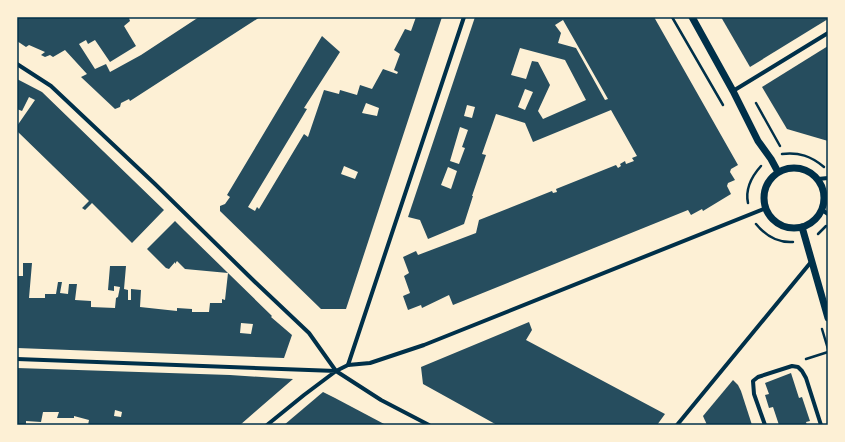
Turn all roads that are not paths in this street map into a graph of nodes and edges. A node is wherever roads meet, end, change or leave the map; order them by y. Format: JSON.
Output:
{"nodes":[{"id":1,"x":464,"y":17,"type":"edge"},
{"id":2,"x":692,"y":17,"type":"edge"},
{"id":3,"x":828,"y":33,"type":"edge"},
{"id":4,"x":17,"y":64,"type":"edge"},
{"id":5,"x":733,"y":91,"type":"junction"},
{"id":6,"x":778,"y":172,"type":"junction"},
{"id":7,"x":828,"y":178,"type":"edge"},
{"id":8,"x":818,"y":179,"type":"junction"},
{"id":9,"x":766,"y":208,"type":"junction"},
{"id":10,"x":825,"y":212,"type":"edge"},
{"id":11,"x":802,"y":227,"type":"junction"},
{"id":12,"x":811,"y":262,"type":"junction"},
{"id":13,"x":828,"y":318,"type":"edge"},
{"id":14,"x":17,"y":359,"type":"edge"},
{"id":15,"x":348,"y":365,"type":"junction"},
{"id":16,"x":336,"y":371,"type":"junction"},
{"id":17,"x":267,"y":425,"type":"edge"},
{"id":18,"x":429,"y":425,"type":"edge"},
{"id":19,"x":676,"y":425,"type":"edge"},
{"id":20,"x":765,"y":425,"type":"edge"},
{"id":21,"x":821,"y":425,"type":"edge"}],
"edges":[{"from":1,"to":15,"type":"street"},
{"from":2,"to":5,"type":"street"},
{"from":3,"to":5,"type":"street"},
{"from":4,"to":16,"type":"street"},
{"from":5,"to":6,"type":"street"},
{"from":6,"to":8,"type":"street"},
{"from":6,"to":9,"type":"street"},
{"from":7,"to":8,"type":"street"},
{"from":8,"to":10,"type":"street"},
{"from":9,"to":11,"type":"street"},
{"from":9,"to":15,"type":"street"},
{"from":10,"to":11,"type":"street"},
{"from":11,"to":12,"type":"street"},
{"from":12,"to":13,"type":"street"},
{"from":12,"to":19,"type":"street"},
{"from":14,"to":16,"type":"street"},
{"from":15,"to":16,"type":"street"},
{"from":16,"to":17,"type":"street"},
{"from":16,"to":18,"type":"street"},
{"from":20,"to":21,"type":"street"}]}
